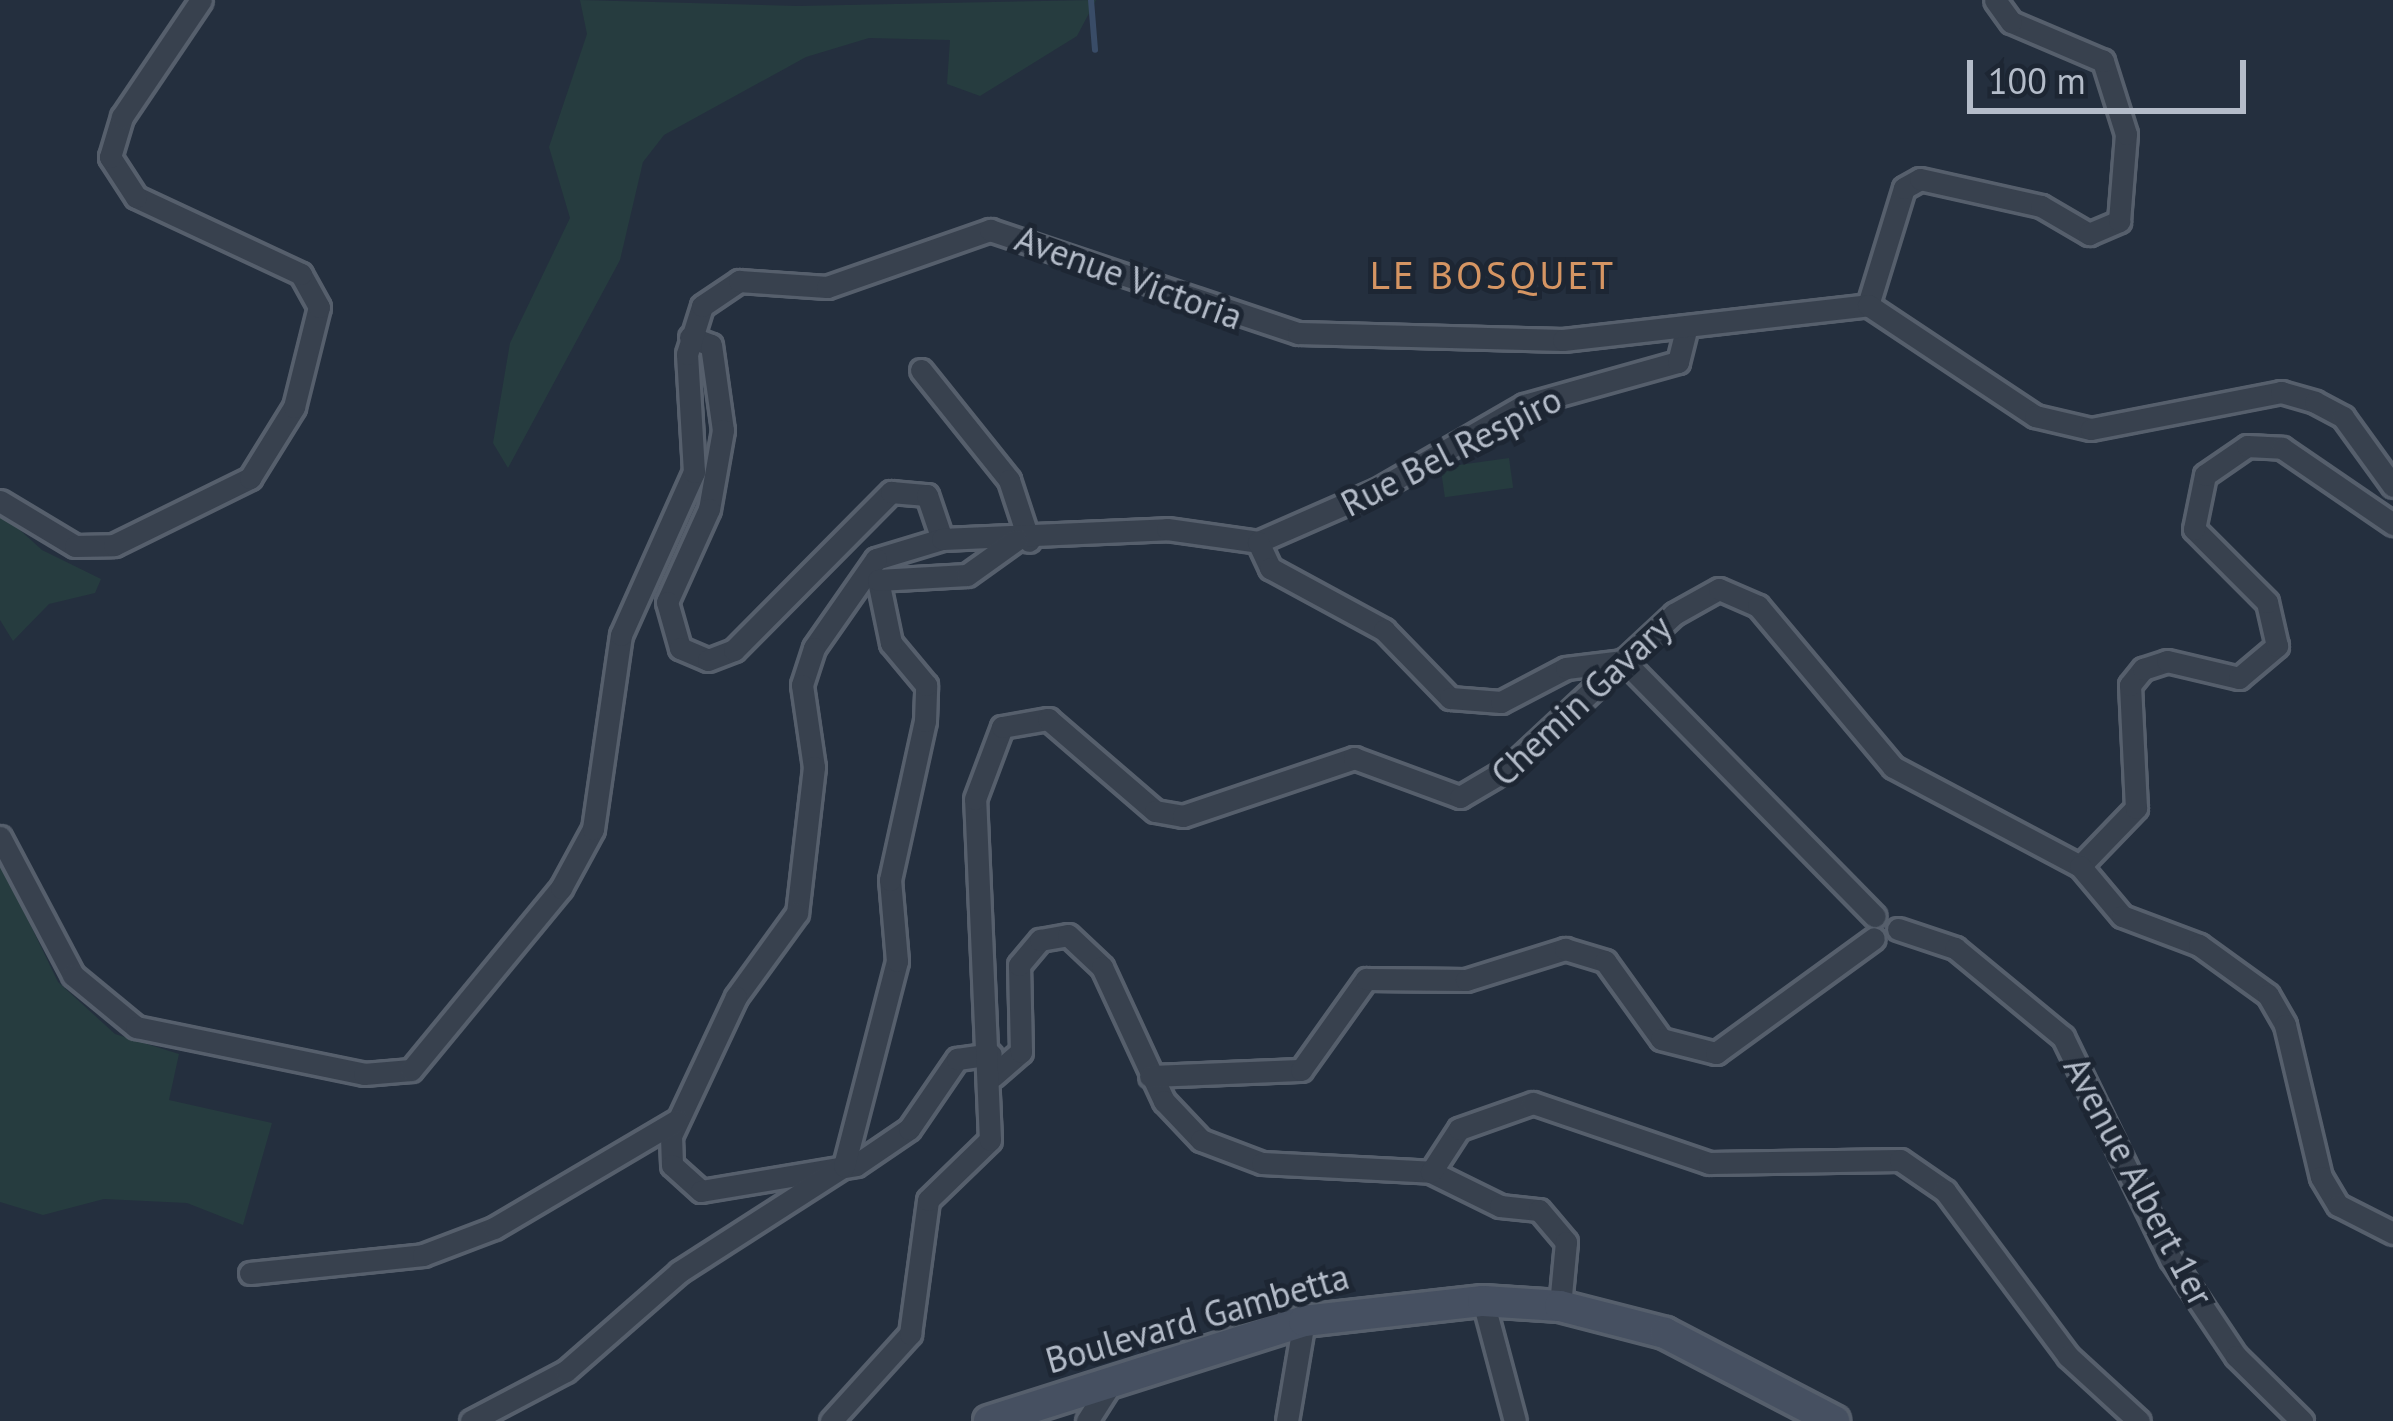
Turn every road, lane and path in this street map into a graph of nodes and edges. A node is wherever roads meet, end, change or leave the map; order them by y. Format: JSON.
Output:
{"nodes":[{"id":1,"x":201,"y":0,"type":"edge"},
{"id":2,"x":1995,"y":0,"type":"edge"},
{"id":3,"x":1868,"y":305,"type":"junction"},
{"id":4,"x":1688,"y":326,"type":"junction"},
{"id":5,"x":690,"y":337,"type":"junction"},
{"id":6,"x":921,"y":370,"type":"dead end"},
{"id":7,"x":2393,"y":486,"type":"edge"},
{"id":8,"x":0,"y":501,"type":"edge"},
{"id":9,"x":2393,"y":524,"type":"edge"},
{"id":10,"x":942,"y":538,"type":"junction"},
{"id":11,"x":1023,"y":541,"type":"junction"},
{"id":12,"x":1258,"y":542,"type":"junction"},
{"id":13,"x":1623,"y":660,"type":"junction"},
{"id":14,"x":0,"y":837,"type":"edge"},
{"id":15,"x":2080,"y":866,"type":"junction"},
{"id":16,"x":1875,"y":927,"type":"junction"},
{"id":17,"x":992,"y":1065,"type":"junction"},
{"id":18,"x":1150,"y":1076,"type":"junction"},
{"id":19,"x":677,"y":1120,"type":"junction"},
{"id":20,"x":844,"y":1166,"type":"junction"},
{"id":21,"x":1431,"y":1172,"type":"junction"},
{"id":22,"x":2393,"y":1233,"type":"edge"},
{"id":23,"x":250,"y":1273,"type":"dead end"},
{"id":24,"x":1483,"y":1301,"type":"junction"},
{"id":25,"x":1560,"y":1306,"type":"junction"},
{"id":26,"x":1304,"y":1321,"type":"junction"},
{"id":27,"x":1115,"y":1377,"type":"junction"},
{"id":28,"x":471,"y":1421,"type":"edge"},
{"id":29,"x":832,"y":1421,"type":"edge"},
{"id":30,"x":989,"y":1421,"type":"edge"},
{"id":31,"x":1087,"y":1421,"type":"edge"},
{"id":32,"x":1287,"y":1421,"type":"edge"},
{"id":33,"x":1515,"y":1421,"type":"edge"},
{"id":34,"x":1834,"y":1421,"type":"edge"},
{"id":35,"x":2139,"y":1421,"type":"edge"},
{"id":36,"x":2302,"y":1421,"type":"edge"}],
"edges":[{"from":1,"to":8,"type":"street"},
{"from":2,"to":3,"type":"street"},
{"from":3,"to":4,"type":"street","name":"Avenue Victoria"},
{"from":3,"to":7,"type":"street"},
{"from":4,"to":5,"type":"street","name":"Avenue Victoria"},
{"from":4,"to":12,"type":"street","name":"Rue Bel Respiro"},
{"from":5,"to":10,"type":"street"},
{"from":5,"to":14,"type":"street"},
{"from":6,"to":11,"type":"street"},
{"from":9,"to":15,"type":"street"},
{"from":10,"to":11,"type":"street"},
{"from":10,"to":19,"type":"street"},
{"from":11,"to":12,"type":"street"},
{"from":11,"to":20,"type":"street"},
{"from":12,"to":13,"type":"street"},
{"from":13,"to":15,"type":"street","name":"Chemin Gavary"},
{"from":13,"to":16,"type":"street"},
{"from":13,"to":17,"type":"street","name":"Chemin Gavary"},
{"from":15,"to":22,"type":"street"},
{"from":16,"to":18,"type":"street"},
{"from":16,"to":36,"type":"street","name":"Avenue Albert 1er"},
{"from":17,"to":18,"type":"street"},
{"from":17,"to":20,"type":"street"},
{"from":17,"to":29,"type":"street"},
{"from":18,"to":21,"type":"street"},
{"from":19,"to":20,"type":"street"},
{"from":19,"to":23,"type":"street"},
{"from":20,"to":28,"type":"street"},
{"from":21,"to":25,"type":"street"},
{"from":21,"to":35,"type":"street"},
{"from":24,"to":25,"type":"main road","name":"Boulevard Gambetta"},
{"from":24,"to":26,"type":"main road","name":"Boulevard Gambetta"},
{"from":24,"to":33,"type":"street"},
{"from":25,"to":34,"type":"main road","name":"Boulevard Gambetta"},
{"from":26,"to":27,"type":"main road","name":"Boulevard Gambetta"},
{"from":26,"to":32,"type":"street"},
{"from":27,"to":30,"type":"main road","name":"Boulevard Gambetta"},
{"from":27,"to":31,"type":"street"}]}
